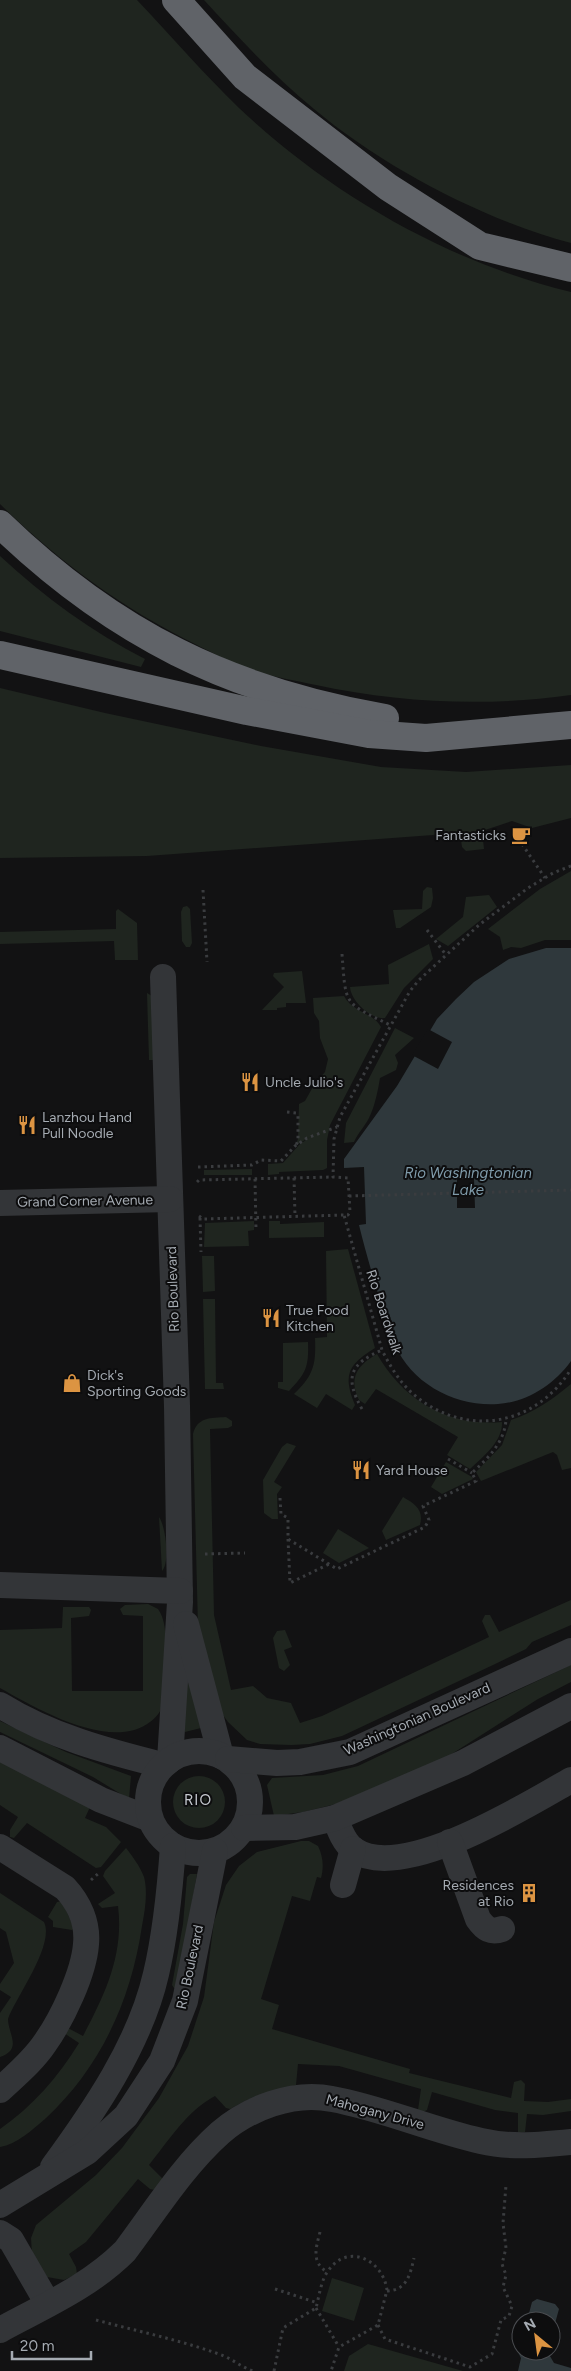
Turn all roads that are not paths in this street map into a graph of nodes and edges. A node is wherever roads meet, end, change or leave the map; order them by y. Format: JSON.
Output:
{"nodes":[{"id":1,"x":176,"y":0,"type":"edge"},
{"id":2,"x":571,"y":268,"type":"edge"},
{"id":3,"x":0,"y":524,"type":"edge"},
{"id":4,"x":0,"y":655,"type":"edge"},
{"id":5,"x":571,"y":724,"type":"edge"},
{"id":6,"x":485,"y":734,"type":"junction"},
{"id":7,"x":163,"y":977,"type":"dead end"},
{"id":8,"x":170,"y":1199,"type":"junction"},
{"id":9,"x":0,"y":1203,"type":"edge"},
{"id":10,"x":0,"y":1585,"type":"edge"},
{"id":11,"x":180,"y":1596,"type":"junction"},
{"id":12,"x":571,"y":1651,"type":"edge"},
{"id":13,"x":0,"y":1705,"type":"edge"},
{"id":14,"x":571,"y":1706,"type":"edge"},
{"id":15,"x":0,"y":1748,"type":"edge"},
{"id":16,"x":224,"y":1757,"type":"junction"},
{"id":17,"x":166,"y":1763,"type":"junction"},
{"id":18,"x":571,"y":1780,"type":"edge"},
{"id":19,"x":335,"y":1818,"type":"junction"},
{"id":20,"x":150,"y":1819,"type":"junction"},
{"id":21,"x":244,"y":1828,"type":"junction"},
{"id":22,"x":450,"y":1842,"type":"junction"},
{"id":23,"x":173,"y":1846,"type":"junction"},
{"id":24,"x":0,"y":1847,"type":"edge"},
{"id":25,"x":353,"y":1849,"type":"junction"},
{"id":26,"x":214,"y":1851,"type":"junction"},
{"id":27,"x":343,"y":1885,"type":"dead end"},
{"id":28,"x":502,"y":1929,"type":"dead end"},
{"id":29,"x":0,"y":2090,"type":"edge"},
{"id":30,"x":571,"y":2142,"type":"edge"},
{"id":31,"x":44,"y":2180,"type":"junction"},
{"id":32,"x":0,"y":2205,"type":"edge"},
{"id":33,"x":0,"y":2234,"type":"edge"},
{"id":34,"x":48,"y":2304,"type":"junction"},
{"id":35,"x":4,"y":2319,"type":"edge"}],
"edges":[{"from":1,"to":2,"type":"highway"},
{"from":3,"to":6,"type":"highway"},
{"from":4,"to":6,"type":"highway"},
{"from":5,"to":6,"type":"highway"},
{"from":7,"to":8,"type":"street","name":"Rio Boulevard"},
{"from":8,"to":9,"type":"street","name":"Grand Corner Avenue"},
{"from":8,"to":11,"type":"street","name":"Rio Boulevard"},
{"from":10,"to":11,"type":"street"},
{"from":11,"to":16,"type":"street","name":"Rio Boulevard"},
{"from":11,"to":17,"type":"street","name":"Rio Boulevard"},
{"from":12,"to":16,"type":"street","name":"Washingtonian Boulevard"},
{"from":13,"to":17,"type":"street"},
{"from":14,"to":19,"type":"street"},
{"from":15,"to":20,"type":"street"},
{"from":16,"to":17,"type":"street"},
{"from":16,"to":21,"type":"street"},
{"from":17,"to":20,"type":"street"},
{"from":18,"to":22,"type":"street"},
{"from":19,"to":21,"type":"street"},
{"from":19,"to":25,"type":"street"},
{"from":20,"to":23,"type":"street"},
{"from":21,"to":26,"type":"street"},
{"from":22,"to":25,"type":"street"},
{"from":22,"to":28,"type":"street"},
{"from":23,"to":26,"type":"street"},
{"from":23,"to":31,"type":"street","name":"Rio Boulevard"},
{"from":24,"to":29,"type":"street"},
{"from":25,"to":27,"type":"street"},
{"from":26,"to":31,"type":"street","name":"Rio Boulevard"},
{"from":30,"to":34,"type":"street","name":"Mahogany Drive"},
{"from":31,"to":32,"type":"street","name":"Rio Boulevard"},
{"from":33,"to":34,"type":"street"},
{"from":34,"to":35,"type":"street","name":"Mahogany Drive"}]}
